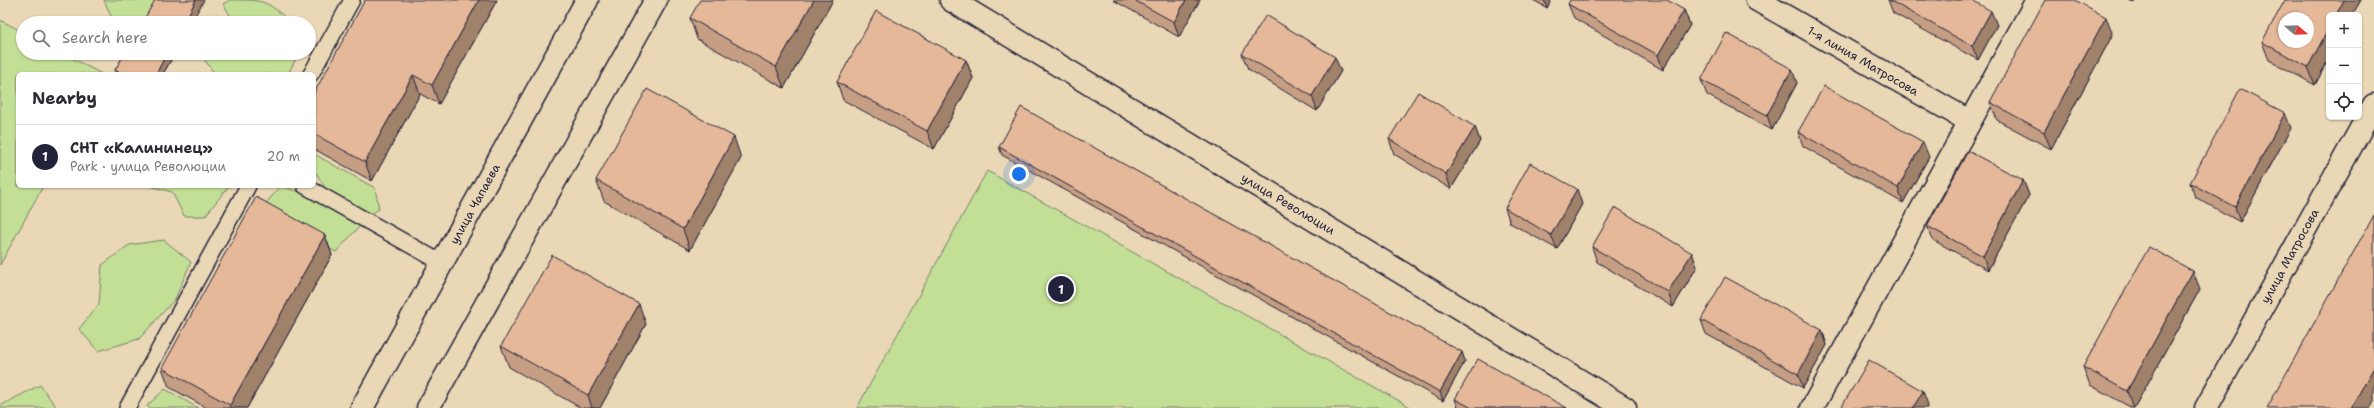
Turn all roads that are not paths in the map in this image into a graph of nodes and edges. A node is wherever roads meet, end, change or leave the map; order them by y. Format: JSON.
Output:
{"nodes":[{"id":1,"x":352,"y":0,"type":"edge"},
{"id":2,"x":587,"y":0,"type":"edge"},
{"id":3,"x":656,"y":0,"type":"edge"},
{"id":4,"x":951,"y":0,"type":"edge"},
{"id":5,"x":1757,"y":0,"type":"edge"},
{"id":6,"x":2037,"y":0,"type":"edge"},
{"id":7,"x":311,"y":72,"type":"edge"},
{"id":8,"x":2374,"y":105,"type":"edge"},
{"id":9,"x":1969,"y":121,"type":"junction"},
{"id":10,"x":247,"y":188,"type":"edge"},
{"id":11,"x":309,"y":188,"type":"edge"},
{"id":12,"x":442,"y":263,"type":"junction"},
{"id":13,"x":127,"y":408,"type":"edge"},
{"id":14,"x":362,"y":408,"type":"edge"},
{"id":15,"x":428,"y":408,"type":"edge"},
{"id":16,"x":1626,"y":408,"type":"edge"},
{"id":17,"x":1812,"y":408,"type":"edge"},
{"id":18,"x":2206,"y":408,"type":"edge"}],
"edges":[{"from":1,"to":7,"type":"lane"},
{"from":2,"to":12,"type":"street","name":"улица Чапаева"},
{"from":3,"to":15,"type":"street"},
{"from":4,"to":16,"type":"street","name":"улица Революции"},
{"from":5,"to":9,"type":"street","name":"1-я линия Матросова"},
{"from":6,"to":9,"type":"street"},
{"from":8,"to":18,"type":"street","name":"улица Матросова"},
{"from":9,"to":17,"type":"street"},
{"from":10,"to":13,"type":"lane"},
{"from":11,"to":12,"type":"lane"},
{"from":12,"to":14,"type":"street","name":"улица Чапаева"}]}
